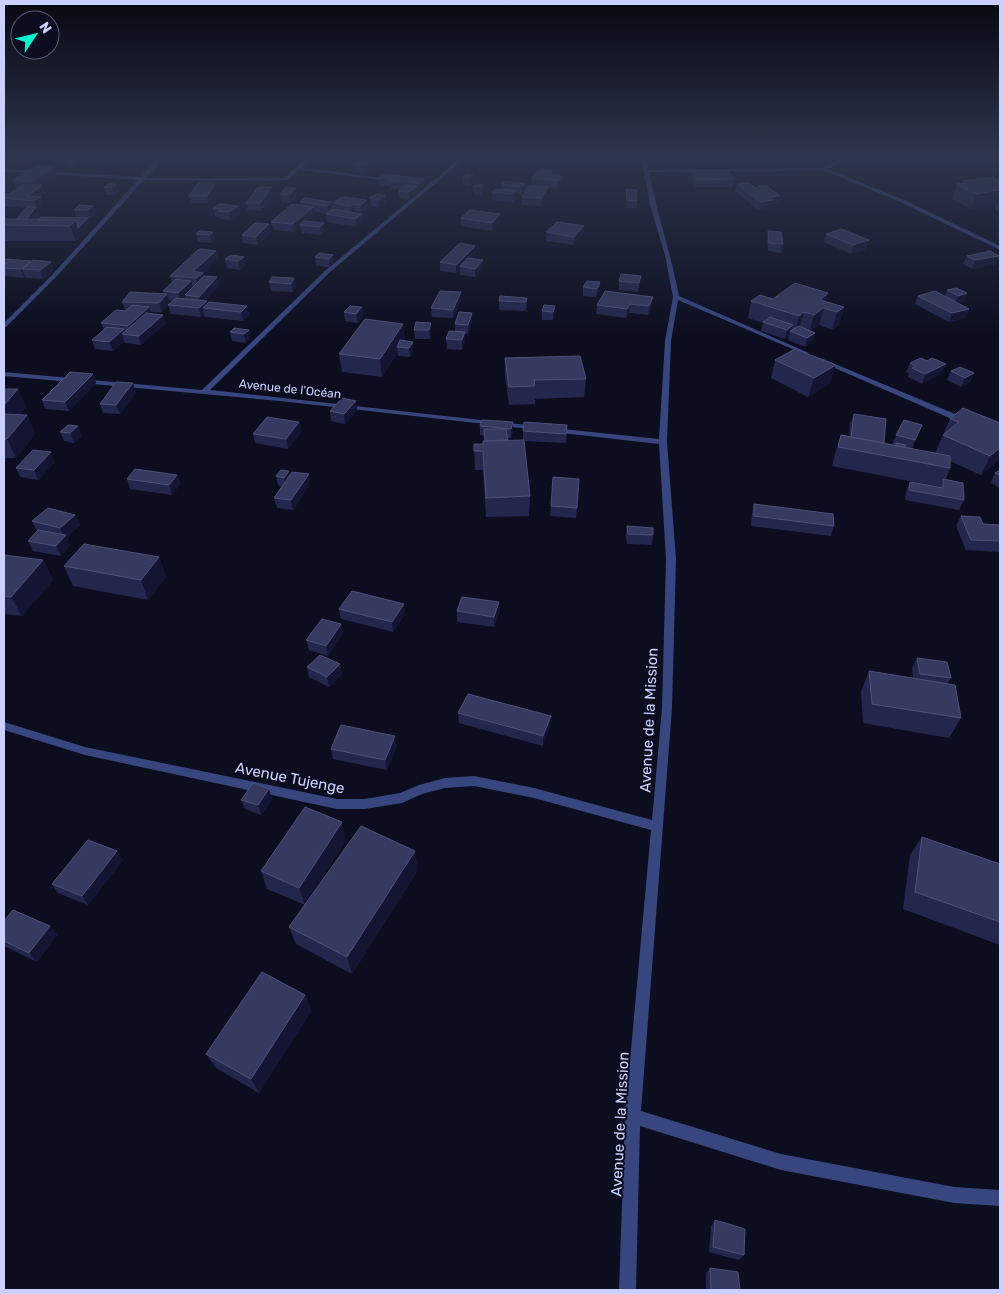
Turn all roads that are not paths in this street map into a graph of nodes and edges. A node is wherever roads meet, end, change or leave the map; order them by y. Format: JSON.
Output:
{"nodes":[{"id":1,"x":110,"y":215,"type":"edge"},
{"id":2,"x":397,"y":215,"type":"edge"},
{"id":3,"x":656,"y":215,"type":"edge"},
{"id":4,"x":932,"y":215,"type":"edge"},
{"id":5,"x":1000,"y":248,"type":"edge"},
{"id":6,"x":676,"y":297,"type":"junction"},
{"id":7,"x":4,"y":326,"type":"edge"},
{"id":8,"x":811,"y":356,"type":"edge"},
{"id":9,"x":820,"y":360,"type":"edge"},
{"id":10,"x":4,"y":374,"type":"edge"},
{"id":11,"x":205,"y":391,"type":"junction"},
{"id":12,"x":972,"y":424,"type":"edge"},
{"id":13,"x":664,"y":442,"type":"junction"},
{"id":14,"x":4,"y":726,"type":"edge"},
{"id":15,"x":658,"y":827,"type":"junction"},
{"id":16,"x":633,"y":1116,"type":"junction"},
{"id":17,"x":1000,"y":1198,"type":"edge"},
{"id":18,"x":627,"y":1290,"type":"edge"}],
"edges":[{"from":1,"to":7,"type":"street"},
{"from":2,"to":11,"type":"street"},
{"from":3,"to":6,"type":"street","name":"Avenue de la Mission"},
{"from":4,"to":5,"type":"street"},
{"from":6,"to":8,"type":"street"},
{"from":6,"to":13,"type":"street","name":"Avenue de la Mission"},
{"from":9,"to":12,"type":"street"},
{"from":10,"to":11,"type":"street","name":"Avenue de l'Océan"},
{"from":11,"to":13,"type":"street","name":"Avenue de l'Océan"},
{"from":13,"to":15,"type":"street","name":"Avenue de la Mission"},
{"from":14,"to":15,"type":"street","name":"Avenue Tujenge"},
{"from":15,"to":16,"type":"street","name":"Avenue de la Mission"},
{"from":16,"to":17,"type":"street"},
{"from":16,"to":18,"type":"street","name":"Avenue de la Mission"}]}
